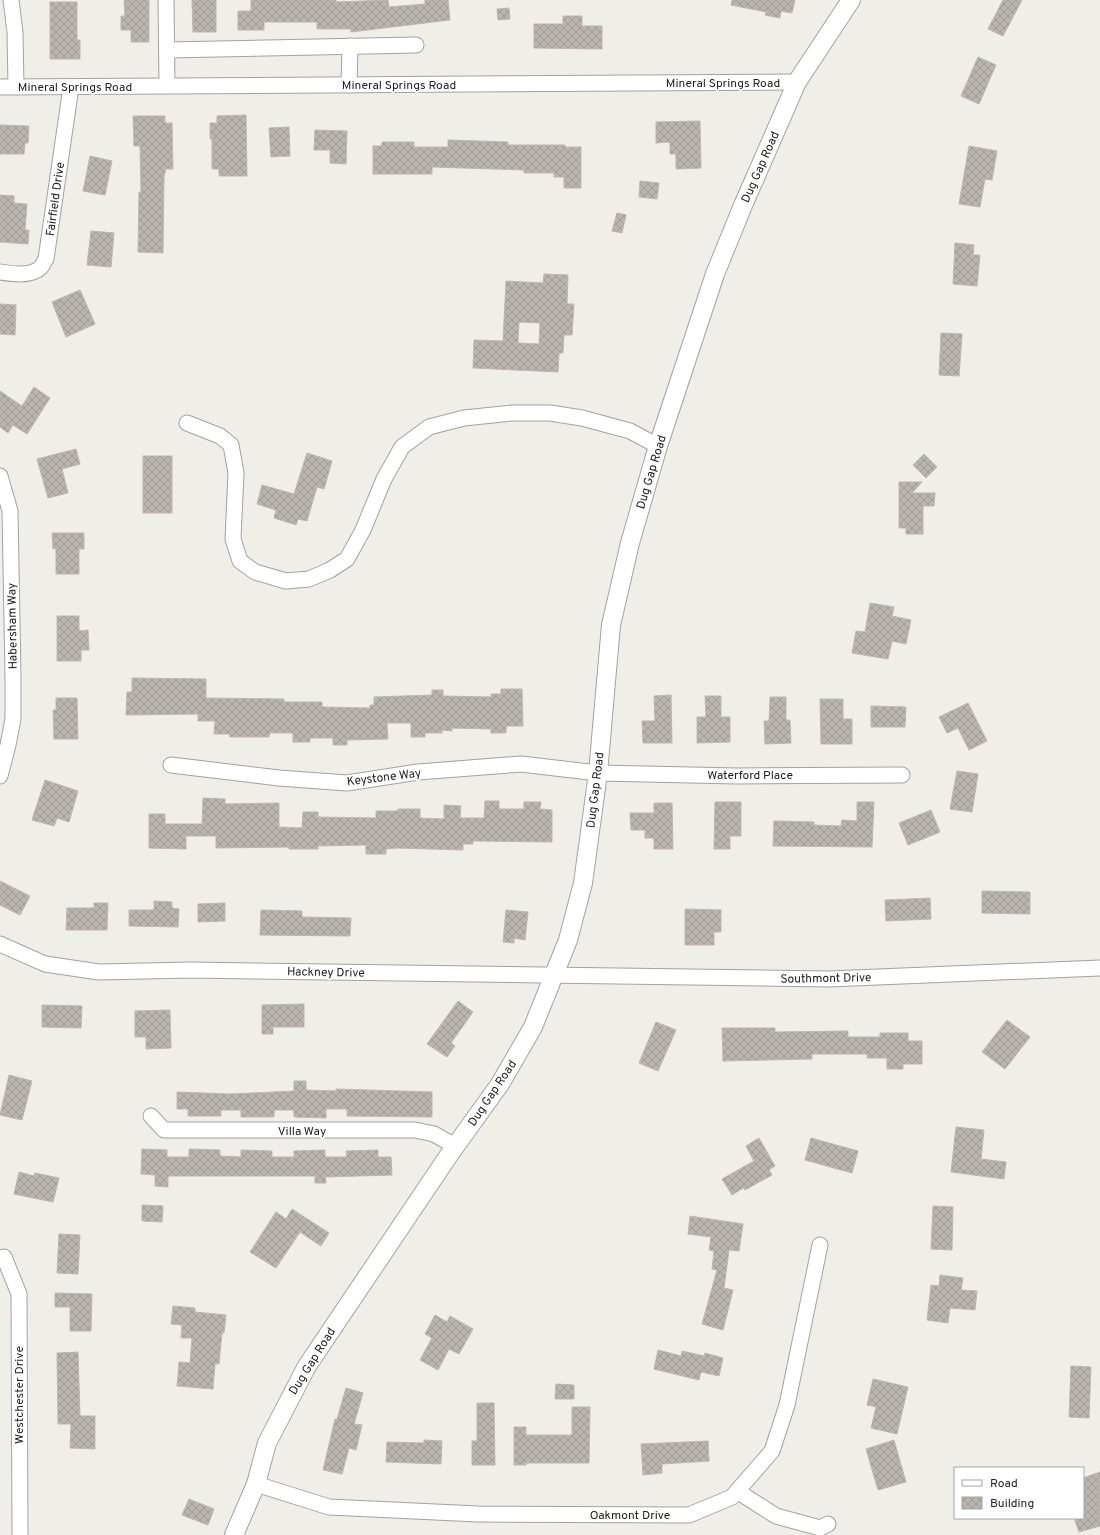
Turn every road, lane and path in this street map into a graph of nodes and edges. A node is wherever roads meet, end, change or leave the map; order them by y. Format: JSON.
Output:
{"nodes":[{"id":1,"x":11,"y":0,"type":"edge"},
{"id":2,"x":166,"y":0,"type":"edge"},
{"id":3,"x":851,"y":0,"type":"edge"},
{"id":4,"x":416,"y":45,"type":"dead end"},
{"id":5,"x":350,"y":46,"type":"junction"},
{"id":6,"x":167,"y":50,"type":"junction"},
{"id":7,"x":797,"y":82,"type":"junction"},
{"id":8,"x":349,"y":85,"type":"junction"},
{"id":9,"x":167,"y":86,"type":"junction"},
{"id":10,"x":0,"y":87,"type":"edge"},
{"id":11,"x":16,"y":87,"type":"junction"},
{"id":12,"x":70,"y":87,"type":"junction"},
{"id":13,"x":0,"y":272,"type":"edge"},
{"id":14,"x":187,"y":423,"type":"dead end"},
{"id":15,"x":658,"y":446,"type":"junction"},
{"id":16,"x":0,"y":476,"type":"edge"},
{"id":17,"x":7,"y":677,"type":"edge"},
{"id":18,"x":171,"y":765,"type":"dead end"},
{"id":19,"x":598,"y":773,"type":"junction"},
{"id":20,"x":902,"y":775,"type":"dead end"},
{"id":21,"x":0,"y":776,"type":"edge"},
{"id":22,"x":0,"y":944,"type":"edge"},
{"id":23,"x":1100,"y":968,"type":"edge"},
{"id":24,"x":553,"y":975,"type":"junction"},
{"id":25,"x":152,"y":1116,"type":"dead end"},
{"id":26,"x":455,"y":1146,"type":"junction"},
{"id":27,"x":820,"y":1245,"type":"dead end"},
{"id":28,"x":4,"y":1257,"type":"dead end"},
{"id":29,"x":256,"y":1484,"type":"junction"},
{"id":30,"x":737,"y":1491,"type":"junction"},
{"id":31,"x":828,"y":1524,"type":"dead end"},
{"id":32,"x":20,"y":1535,"type":"edge"},
{"id":33,"x":234,"y":1535,"type":"edge"}],
"edges":[{"from":1,"to":11,"type":"street"},
{"from":2,"to":6,"type":"street"},
{"from":3,"to":7,"type":"street","name":"Dug Gap Road"},
{"from":4,"to":5,"type":"street"},
{"from":5,"to":6,"type":"street"},
{"from":5,"to":8,"type":"street"},
{"from":6,"to":9,"type":"street"},
{"from":7,"to":8,"type":"street","name":"Mineral Springs Road"},
{"from":7,"to":15,"type":"street","name":"Dug Gap Road"},
{"from":8,"to":9,"type":"street","name":"Mineral Springs Road"},
{"from":9,"to":12,"type":"street","name":"Mineral Springs Road"},
{"from":10,"to":11,"type":"street","name":"Mineral Springs Road"},
{"from":11,"to":12,"type":"street","name":"Mineral Springs Road"},
{"from":12,"to":13,"type":"street","name":"Fairfield Drive"},
{"from":14,"to":15,"type":"street"},
{"from":15,"to":19,"type":"street","name":"Dug Gap Road"},
{"from":16,"to":17,"type":"street","name":"Habersham Way"},
{"from":17,"to":21,"type":"street","name":"Habersham Way"},
{"from":18,"to":19,"type":"street","name":"Keystone Way"},
{"from":19,"to":20,"type":"street","name":"Waterford Place"},
{"from":19,"to":24,"type":"street","name":"Dug Gap Road"},
{"from":22,"to":24,"type":"street","name":"Hackney Drive"},
{"from":23,"to":24,"type":"street","name":"Southmont Drive"},
{"from":24,"to":26,"type":"street","name":"Dug Gap Road"},
{"from":25,"to":26,"type":"street","name":"Villa Way"},
{"from":26,"to":29,"type":"street","name":"Dug Gap Road"},
{"from":27,"to":30,"type":"street","name":"Oakmont Drive"},
{"from":28,"to":32,"type":"street","name":"Westchester Drive"},
{"from":29,"to":30,"type":"street","name":"Oakmont Drive"},
{"from":29,"to":33,"type":"street","name":"Dug Gap Road"},
{"from":30,"to":31,"type":"street"}]}
